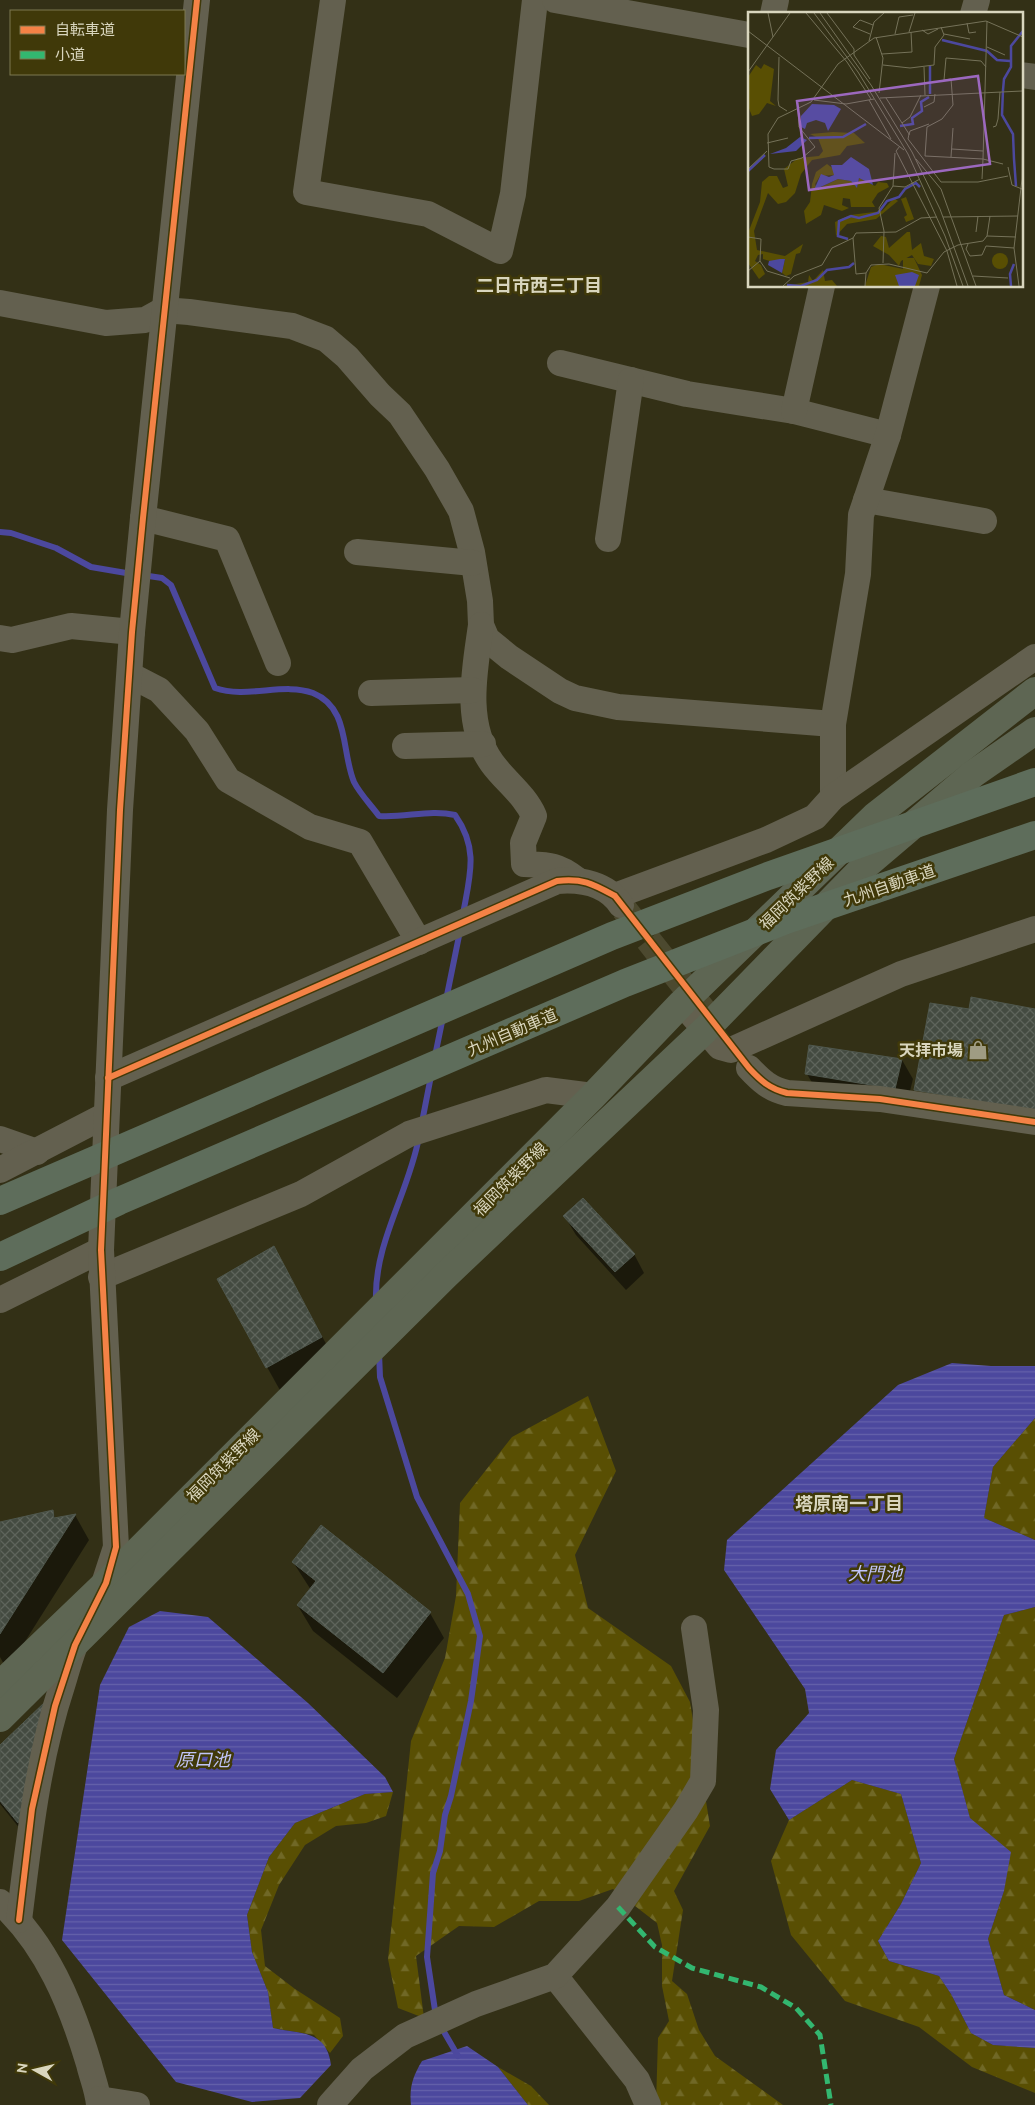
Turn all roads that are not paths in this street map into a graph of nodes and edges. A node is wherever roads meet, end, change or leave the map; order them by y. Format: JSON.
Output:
{"nodes":[{"id":1,"x":197,"y":0,"type":"edge"},
{"id":2,"x":333,"y":0,"type":"edge"},
{"id":3,"x":535,"y":0,"type":"edge"},
{"id":4,"x":555,"y":0,"type":"edge"},
{"id":5,"x":748,"y":35,"type":"edge"},
{"id":6,"x":1022,"y":75,"type":"edge"},
{"id":7,"x":1035,"y":78,"type":"edge"},
{"id":8,"x":822,"y":288,"type":"edge"},
{"id":9,"x":926,"y":288,"type":"edge"},
{"id":10,"x":0,"y":303,"type":"edge"},
{"id":11,"x":163,"y":310,"type":"junction"},
{"id":12,"x":560,"y":363,"type":"dead end"},
{"id":13,"x":631,"y":380,"type":"junction"},
{"id":14,"x":794,"y":411,"type":"junction"},
{"id":15,"x":888,"y":435,"type":"junction"},
{"id":16,"x":866,"y":500,"type":"junction"},
{"id":17,"x":143,"y":518,"type":"junction"},
{"id":18,"x":984,"y":521,"type":"dead end"},
{"id":19,"x":608,"y":539,"type":"dead end"},
{"id":20,"x":357,"y":552,"type":"dead end"},
{"id":21,"x":473,"y":563,"type":"junction"},
{"id":22,"x":481,"y":625,"type":"junction"},
{"id":23,"x":132,"y":632,"type":"junction"},
{"id":24,"x":0,"y":638,"type":"edge"},
{"id":25,"x":1035,"y":657,"type":"edge"},
{"id":26,"x":278,"y":663,"type":"dead end"},
{"id":27,"x":130,"y":675,"type":"junction"},
{"id":28,"x":472,"y":690,"type":"junction"},
{"id":29,"x":1035,"y":691,"type":"edge"},
{"id":30,"x":371,"y":693,"type":"dead end"},
{"id":31,"x":833,"y":724,"type":"junction"},
{"id":32,"x":1035,"y":731,"type":"edge"},
{"id":33,"x":483,"y":744,"type":"junction"},
{"id":34,"x":405,"y":746,"type":"dead end"},
{"id":35,"x":1035,"y":782,"type":"edge"},
{"id":36,"x":833,"y":797,"type":"junction"},
{"id":37,"x":1035,"y":835,"type":"edge"},
{"id":38,"x":576,"y":879,"type":"junction"},
{"id":39,"x":1035,"y":929,"type":"edge"},
{"id":40,"x":418,"y":942,"type":"junction"},
{"id":41,"x":682,"y":1003,"type":"junction"},
{"id":42,"x":705,"y":1030,"type":"junction"},
{"id":43,"x":749,"y":1068,"type":"dead end"},
{"id":44,"x":108,"y":1078,"type":"junction"},
{"id":45,"x":593,"y":1096,"type":"junction"},
{"id":46,"x":106,"y":1115,"type":"junction"},
{"id":47,"x":1035,"y":1122,"type":"edge"},
{"id":48,"x":0,"y":1139,"type":"edge"},
{"id":49,"x":37,"y":1152,"type":"junction"},
{"id":50,"x":0,"y":1170,"type":"edge"},
{"id":51,"x":0,"y":1201,"type":"edge"},
{"id":52,"x":101,"y":1250,"type":"junction"},
{"id":53,"x":0,"y":1257,"type":"edge"},
{"id":54,"x":101,"y":1277,"type":"junction"},
{"id":55,"x":0,"y":1300,"type":"edge"},
{"id":56,"x":106,"y":1583,"type":"junction"},
{"id":57,"x":694,"y":1628,"type":"dead end"},
{"id":58,"x":75,"y":1644,"type":"junction"},
{"id":59,"x":0,"y":1685,"type":"edge"},
{"id":60,"x":0,"y":1718,"type":"edge"},
{"id":61,"x":0,"y":1902,"type":"edge"},
{"id":62,"x":19,"y":1920,"type":"junction"},
{"id":63,"x":555,"y":1976,"type":"junction"},
{"id":64,"x":99,"y":2102,"type":"edge"},
{"id":65,"x":137,"y":2105,"type":"edge"},
{"id":66,"x":330,"y":2105,"type":"edge"},
{"id":67,"x":648,"y":2105,"type":"edge"}],
"edges":[{"from":1,"to":11,"type":"street"},
{"from":2,"to":3,"type":"street"},
{"from":4,"to":5,"type":"street"},
{"from":6,"to":7,"type":"street"},
{"from":8,"to":14,"type":"street"},
{"from":9,"to":15,"type":"street"},
{"from":10,"to":11,"type":"street"},
{"from":11,"to":17,"type":"street"},
{"from":11,"to":21,"type":"street"},
{"from":12,"to":13,"type":"street"},
{"from":13,"to":14,"type":"street"},
{"from":13,"to":19,"type":"street"},
{"from":14,"to":15,"type":"street"},
{"from":15,"to":16,"type":"street"},
{"from":16,"to":18,"type":"street"},
{"from":16,"to":31,"type":"street"},
{"from":17,"to":23,"type":"street"},
{"from":17,"to":26,"type":"street"},
{"from":20,"to":21,"type":"street"},
{"from":21,"to":22,"type":"street"},
{"from":22,"to":28,"type":"street"},
{"from":22,"to":31,"type":"street"},
{"from":23,"to":24,"type":"street"},
{"from":23,"to":27,"type":"street"},
{"from":25,"to":36,"type":"street"},
{"from":27,"to":40,"type":"street"},
{"from":27,"to":44,"type":"street"},
{"from":28,"to":30,"type":"street"},
{"from":28,"to":33,"type":"street"},
{"from":29,"to":41,"type":"main road","name":"福岡筑紫野線"},
{"from":31,"to":36,"type":"street"},
{"from":32,"to":42,"type":"main road","name":"福岡筑紫野線"},
{"from":33,"to":34,"type":"street"},
{"from":33,"to":38,"type":"street"},
{"from":35,"to":51,"type":"highway"},
{"from":36,"to":38,"type":"street"},
{"from":37,"to":53,"type":"highway","name":"九州自動車道"},
{"from":38,"to":40,"type":"street"},
{"from":39,"to":42,"type":"street"},
{"from":40,"to":44,"type":"street"},
{"from":41,"to":42,"type":"street"},
{"from":41,"to":45,"type":"main road","name":"福岡筑紫野線"},
{"from":42,"to":58,"type":"main road","name":"福岡筑紫野線"},
{"from":43,"to":47,"type":"street"},
{"from":44,"to":46,"type":"street"},
{"from":45,"to":54,"type":"street"},
{"from":45,"to":56,"type":"main road","name":"福岡筑紫野線"},
{"from":46,"to":49,"type":"street"},
{"from":46,"to":52,"type":"street"},
{"from":48,"to":49,"type":"street"},
{"from":49,"to":50,"type":"street"},
{"from":52,"to":54,"type":"street"},
{"from":52,"to":55,"type":"street"},
{"from":54,"to":56,"type":"street"},
{"from":56,"to":58,"type":"street"},
{"from":56,"to":59,"type":"main road","name":"福岡筑紫野線"},
{"from":57,"to":63,"type":"street"},
{"from":58,"to":60,"type":"main road","name":"福岡筑紫野線"},
{"from":58,"to":62,"type":"street"},
{"from":61,"to":62,"type":"street"},
{"from":62,"to":64,"type":"street"},
{"from":63,"to":66,"type":"street"},
{"from":63,"to":67,"type":"street"},
{"from":64,"to":65,"type":"street"}]}
